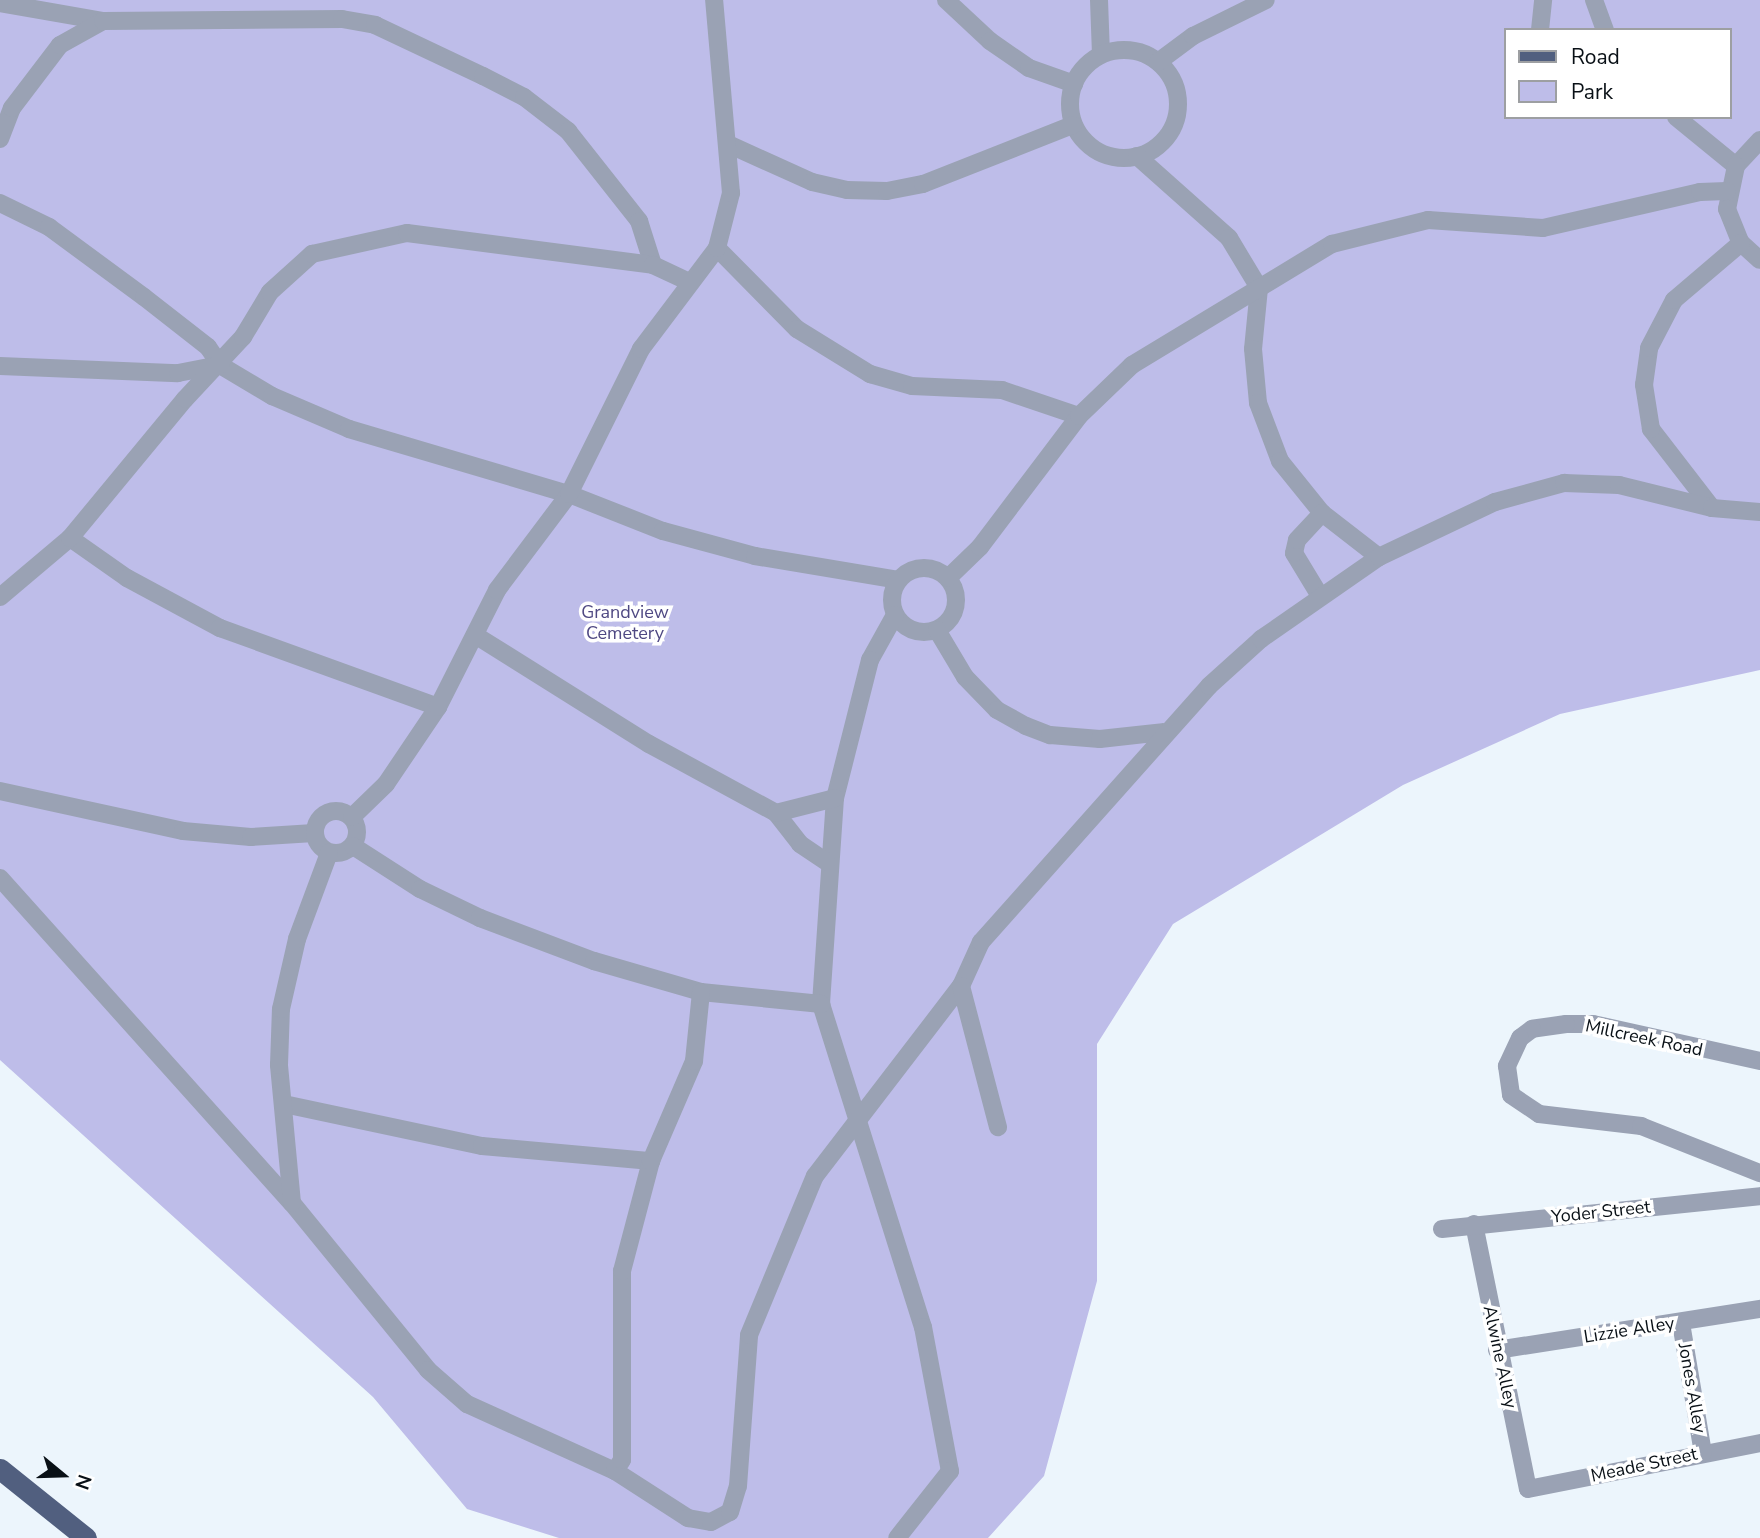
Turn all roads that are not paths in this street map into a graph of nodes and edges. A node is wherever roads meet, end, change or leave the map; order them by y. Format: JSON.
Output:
{"nodes":[{"id":1,"x":714,"y":0,"type":"edge"},
{"id":2,"x":946,"y":0,"type":"edge"},
{"id":3,"x":1099,"y":0,"type":"edge"},
{"id":4,"x":1266,"y":0,"type":"edge"},
{"id":5,"x":1594,"y":0,"type":"edge"},
{"id":6,"x":1540,"y":1,"type":"edge"},
{"id":7,"x":0,"y":3,"type":"edge"},
{"id":8,"x":103,"y":21,"type":"junction"},
{"id":9,"x":1540,"y":28,"type":"edge"},
{"id":10,"x":1604,"y":28,"type":"edge"},
{"id":11,"x":1101,"y":54,"type":"junction"},
{"id":12,"x":1158,"y":61,"type":"junction"},
{"id":13,"x":1074,"y":83,"type":"junction"},
{"id":14,"x":1678,"y":119,"type":"edge"},
{"id":15,"x":1073,"y":125,"type":"junction"},
{"id":16,"x":0,"y":139,"type":"edge"},
{"id":17,"x":1760,"y":141,"type":"edge"},
{"id":18,"x":728,"y":144,"type":"junction"},
{"id":19,"x":1137,"y":156,"type":"junction"},
{"id":20,"x":1736,"y":166,"type":"junction"},
{"id":21,"x":1727,"y":191,"type":"junction"},
{"id":22,"x":0,"y":203,"type":"edge"},
{"id":23,"x":1741,"y":243,"type":"junction"},
{"id":24,"x":717,"y":248,"type":"junction"},
{"id":25,"x":1760,"y":260,"type":"edge"},
{"id":26,"x":653,"y":265,"type":"junction"},
{"id":27,"x":688,"y":281,"type":"junction"},
{"id":28,"x":1259,"y":288,"type":"junction"},
{"id":29,"x":220,"y":365,"type":"junction"},
{"id":30,"x":0,"y":366,"type":"edge"},
{"id":31,"x":1079,"y":416,"type":"junction"},
{"id":32,"x":569,"y":494,"type":"junction"},
{"id":33,"x":1712,"y":508,"type":"junction"},
{"id":34,"x":1322,"y":513,"type":"junction"},
{"id":35,"x":1760,"y":513,"type":"edge"},
{"id":36,"x":70,"y":538,"type":"junction"},
{"id":37,"x":1379,"y":557,"type":"junction"},
{"id":38,"x":948,"y":578,"type":"junction"},
{"id":39,"x":898,"y":580,"type":"junction"},
{"id":40,"x":1320,"y":596,"type":"junction"},
{"id":41,"x":0,"y":597,"type":"edge"},
{"id":42,"x":895,"y":615,"type":"junction"},
{"id":43,"x":937,"y":630,"type":"junction"},
{"id":44,"x":475,"y":635,"type":"junction"},
{"id":45,"x":439,"y":707,"type":"junction"},
{"id":46,"x":1163,"y":732,"type":"junction"},
{"id":47,"x":0,"y":791,"type":"edge"},
{"id":48,"x":835,"y":798,"type":"junction"},
{"id":49,"x":776,"y":813,"type":"junction"},
{"id":50,"x":352,"y":817,"type":"junction"},
{"id":51,"x":314,"y":833,"type":"junction"},
{"id":52,"x":353,"y":846,"type":"junction"},
{"id":53,"x":330,"y":853,"type":"junction"},
{"id":54,"x":827,"y":862,"type":"junction"},
{"id":55,"x":0,"y":878,"type":"edge"},
{"id":56,"x":961,"y":986,"type":"junction"},
{"id":57,"x":701,"y":992,"type":"junction"},
{"id":58,"x":821,"y":1004,"type":"junction"},
{"id":59,"x":1760,"y":1061,"type":"edge"},
{"id":60,"x":284,"y":1104,"type":"junction"},
{"id":61,"x":856,"y":1121,"type":"junction"},
{"id":62,"x":998,"y":1127,"type":"dead end"},
{"id":63,"x":651,"y":1161,"type":"junction"},
{"id":64,"x":1760,"y":1173,"type":"edge"},
{"id":65,"x":1760,"y":1196,"type":"edge"},
{"id":66,"x":292,"y":1203,"type":"junction"},
{"id":67,"x":1474,"y":1224,"type":"junction"},
{"id":68,"x":1443,"y":1229,"type":"dead end"},
{"id":69,"x":1760,"y":1309,"type":"edge"},
{"id":70,"x":1681,"y":1323,"type":"junction"},
{"id":71,"x":1497,"y":1350,"type":"junction"},
{"id":72,"x":1760,"y":1443,"type":"edge"},
{"id":73,"x":1703,"y":1453,"type":"junction"},
{"id":74,"x":0,"y":1469,"type":"edge"},
{"id":75,"x":615,"y":1471,"type":"junction"},
{"id":76,"x":1528,"y":1489,"type":"joint"},
{"id":77,"x":86,"y":1538,"type":"edge"},
{"id":78,"x":897,"y":1538,"type":"edge"}],
"edges":[{"from":1,"to":18,"type":"street"},
{"from":2,"to":13,"type":"street"},
{"from":3,"to":11,"type":"street"},
{"from":4,"to":12,"type":"street"},
{"from":5,"to":10,"type":"street"},
{"from":6,"to":9,"type":"street"},
{"from":7,"to":8,"type":"street"},
{"from":8,"to":16,"type":"street"},
{"from":8,"to":26,"type":"street"},
{"from":11,"to":12,"type":"street"},
{"from":11,"to":13,"type":"street"},
{"from":12,"to":19,"type":"street"},
{"from":13,"to":15,"type":"street"},
{"from":14,"to":20,"type":"street"},
{"from":15,"to":18,"type":"street"},
{"from":15,"to":19,"type":"street"},
{"from":17,"to":20,"type":"street"},
{"from":18,"to":24,"type":"street"},
{"from":19,"to":28,"type":"street"},
{"from":20,"to":21,"type":"street"},
{"from":21,"to":23,"type":"street"},
{"from":21,"to":28,"type":"street"},
{"from":22,"to":29,"type":"street"},
{"from":23,"to":25,"type":"street"},
{"from":23,"to":33,"type":"street"},
{"from":24,"to":27,"type":"street"},
{"from":24,"to":31,"type":"street"},
{"from":26,"to":27,"type":"street"},
{"from":26,"to":29,"type":"street"},
{"from":27,"to":32,"type":"street"},
{"from":28,"to":31,"type":"street"},
{"from":28,"to":34,"type":"street"},
{"from":29,"to":30,"type":"street"},
{"from":29,"to":32,"type":"street"},
{"from":29,"to":36,"type":"street"},
{"from":31,"to":38,"type":"street"},
{"from":32,"to":39,"type":"street"},
{"from":32,"to":44,"type":"street"},
{"from":33,"to":35,"type":"street"},
{"from":33,"to":37,"type":"street"},
{"from":34,"to":37,"type":"street"},
{"from":34,"to":40,"type":"street"},
{"from":36,"to":41,"type":"street"},
{"from":36,"to":45,"type":"street"},
{"from":37,"to":40,"type":"street"},
{"from":38,"to":39,"type":"street"},
{"from":38,"to":43,"type":"street"},
{"from":39,"to":42,"type":"street"},
{"from":40,"to":46,"type":"street"},
{"from":42,"to":43,"type":"street"},
{"from":42,"to":48,"type":"street"},
{"from":43,"to":46,"type":"street"},
{"from":44,"to":45,"type":"street"},
{"from":44,"to":49,"type":"street"},
{"from":45,"to":50,"type":"street"},
{"from":46,"to":56,"type":"street"},
{"from":47,"to":51,"type":"street"},
{"from":48,"to":49,"type":"street"},
{"from":48,"to":54,"type":"street"},
{"from":49,"to":54,"type":"street"},
{"from":50,"to":51,"type":"street"},
{"from":50,"to":52,"type":"street"},
{"from":51,"to":53,"type":"street"},
{"from":52,"to":53,"type":"street"},
{"from":52,"to":57,"type":"street"},
{"from":53,"to":60,"type":"street"},
{"from":54,"to":58,"type":"street"},
{"from":55,"to":66,"type":"street"},
{"from":56,"to":61,"type":"street"},
{"from":56,"to":62,"type":"street"},
{"from":57,"to":58,"type":"street"},
{"from":57,"to":63,"type":"street"},
{"from":58,"to":61,"type":"street"},
{"from":59,"to":64,"type":"street","name":"Millcreek Road"},
{"from":60,"to":63,"type":"street"},
{"from":60,"to":66,"type":"street"},
{"from":61,"to":75,"type":"street"},
{"from":61,"to":78,"type":"street"},
{"from":63,"to":75,"type":"street"},
{"from":65,"to":67,"type":"street","name":"Yoder Street"},
{"from":66,"to":75,"type":"street"},
{"from":67,"to":68,"type":"street","name":"Yoder Street"},
{"from":67,"to":71,"type":"street","name":"Alwine Alley"},
{"from":69,"to":70,"type":"street","name":"Lizzie Alley"},
{"from":70,"to":71,"type":"street","name":"Lizzie Alley"},
{"from":70,"to":73,"type":"street","name":"Jones Alley"},
{"from":71,"to":76,"type":"street","name":"Alwine Alley"},
{"from":72,"to":73,"type":"street","name":"Meade Street"},
{"from":73,"to":76,"type":"street","name":"Meade Street"},
{"from":74,"to":77,"type":"main road"}]}
